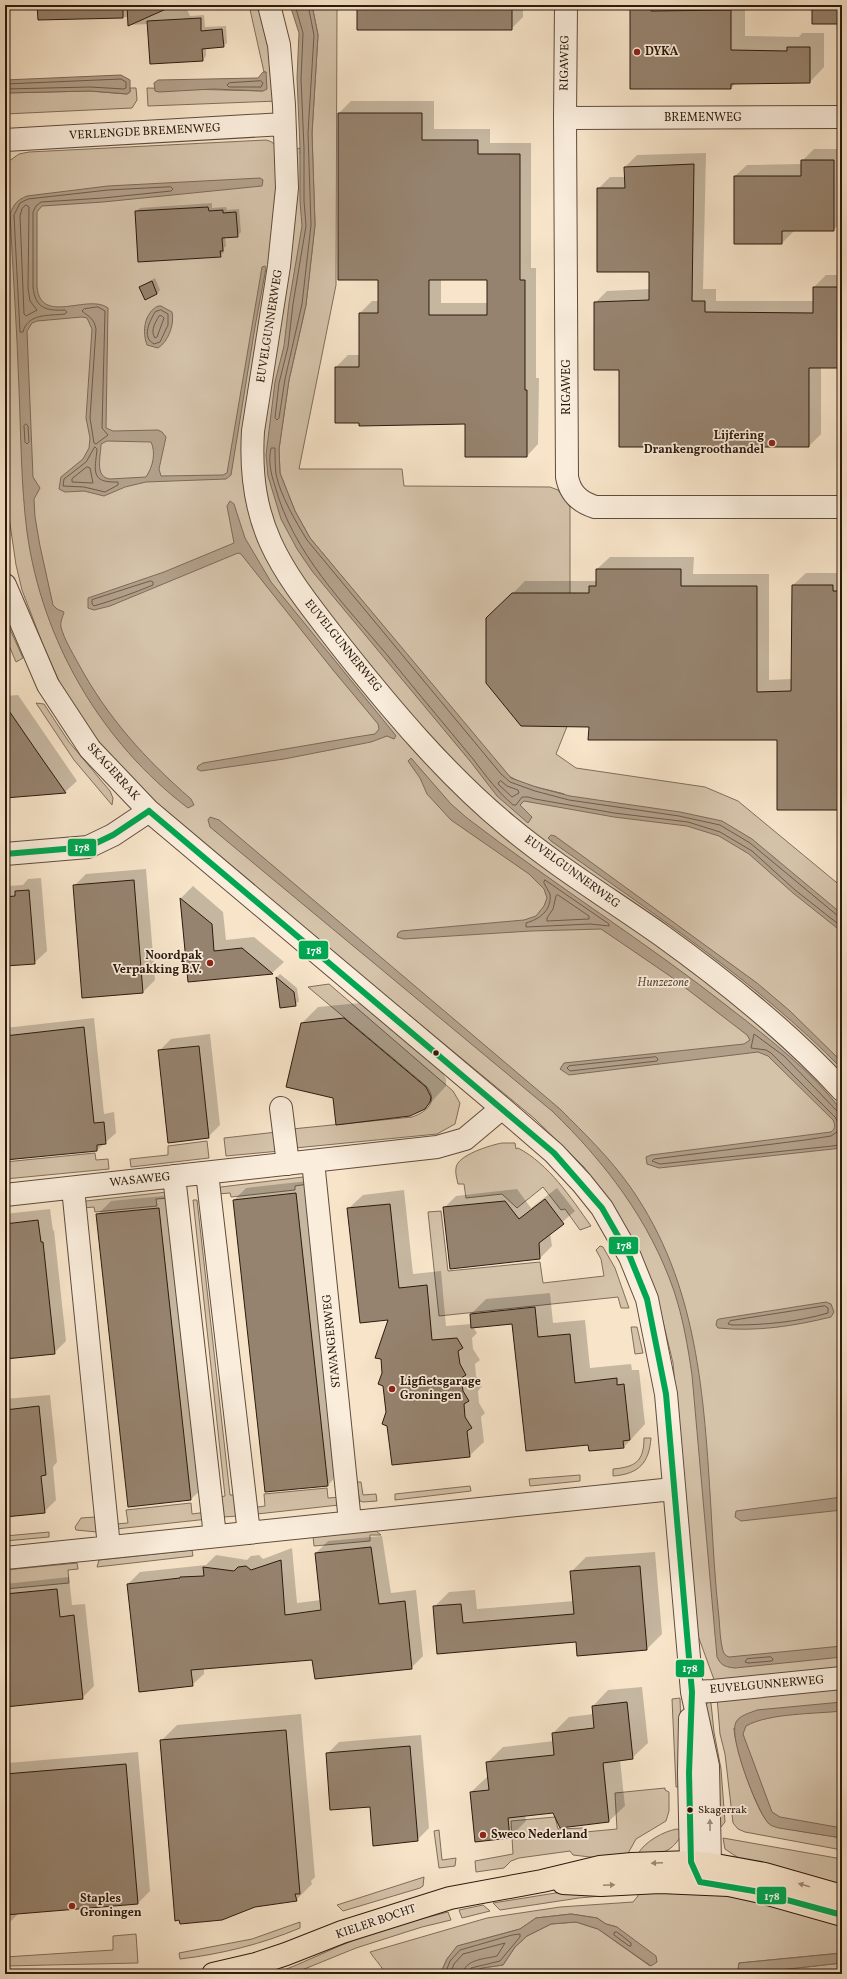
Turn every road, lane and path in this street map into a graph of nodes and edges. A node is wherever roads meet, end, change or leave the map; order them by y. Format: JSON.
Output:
{"nodes":[{"id":1,"x":269,"y":5,"type":"edge"},
{"id":2,"x":566,"y":5,"type":"edge"},
{"id":3,"x":565,"y":118,"type":"junction"},
{"id":4,"x":842,"y":118,"type":"edge"},
{"id":5,"x":284,"y":124,"type":"junction"},
{"id":6,"x":5,"y":140,"type":"edge"},
{"id":7,"x":842,"y":507,"type":"edge"},
{"id":8,"x":5,"y":585,"type":"edge"},
{"id":9,"x":149,"y":811,"type":"junction"},
{"id":10,"x":5,"y":854,"type":"edge"},
{"id":11,"x":842,"y":1090,"type":"edge"},
{"id":12,"x":281,"y":1108,"type":"dead end"},
{"id":13,"x":502,"y":1108,"type":"junction"},
{"id":14,"x":313,"y":1161,"type":"junction"},
{"id":15,"x":288,"y":1164,"type":"junction"},
{"id":16,"x":207,"y":1173,"type":"junction"},
{"id":17,"x":174,"y":1176,"type":"junction"},
{"id":18,"x":72,"y":1188,"type":"junction"},
{"id":19,"x":5,"y":1195,"type":"edge"},
{"id":20,"x":673,"y":1489,"type":"junction"},
{"id":21,"x":350,"y":1522,"type":"junction"},
{"id":22,"x":249,"y":1533,"type":"junction"},
{"id":23,"x":215,"y":1536,"type":"junction"},
{"id":24,"x":109,"y":1547,"type":"junction"},
{"id":25,"x":5,"y":1558,"type":"edge"},
{"id":26,"x":842,"y":1678,"type":"edge"},
{"id":27,"x":692,"y":1692,"type":"junction"},
{"id":28,"x":700,"y":1863,"type":"junction"},
{"id":29,"x":542,"y":1881,"type":"junction"},
{"id":30,"x":700,"y":1882,"type":"junction"},
{"id":31,"x":842,"y":1896,"type":"edge"},
{"id":32,"x":842,"y":1915,"type":"edge"},
{"id":33,"x":213,"y":1974,"type":"edge"}],
"edges":[{"from":1,"to":5,"type":"street","name":"EUVELGUNNERWEG"},
{"from":2,"to":3,"type":"street","name":"RIGAWEG"},
{"from":3,"to":4,"type":"street","name":"BREMENWEG"},
{"from":3,"to":7,"type":"street","name":"RIGAWEG"},
{"from":5,"to":6,"type":"street","name":"VERLENGDE BREMENWEG"},
{"from":5,"to":11,"type":"street","name":"EUVELGUNNERWEG"},
{"from":8,"to":9,"type":"street","name":"SKAGERRAK"},
{"from":9,"to":10,"type":"street"},
{"from":9,"to":13,"type":"street","name":"SKAGERRAK"},
{"from":12,"to":15,"type":"street"},
{"from":13,"to":14,"type":"street","name":"WASAWEG"},
{"from":13,"to":20,"type":"street","name":"SKAGERRAK"},
{"from":14,"to":15,"type":"street","name":"WASAWEG"},
{"from":14,"to":21,"type":"street","name":"STAVANGERWEG"},
{"from":15,"to":16,"type":"street","name":"WASAWEG"},
{"from":16,"to":17,"type":"street","name":"WASAWEG"},
{"from":16,"to":22,"type":"street"},
{"from":17,"to":18,"type":"street","name":"WASAWEG"},
{"from":17,"to":23,"type":"street"},
{"from":18,"to":19,"type":"street","name":"WASAWEG"},
{"from":18,"to":24,"type":"street"},
{"from":20,"to":21,"type":"street"},
{"from":20,"to":27,"type":"street","name":"SKAGERRAK"},
{"from":21,"to":22,"type":"street"},
{"from":22,"to":23,"type":"street"},
{"from":23,"to":24,"type":"street"},
{"from":24,"to":25,"type":"street"},
{"from":26,"to":27,"type":"street","name":"EUVELGUNNERWEG"},
{"from":27,"to":28,"type":"street","name":"SKAGERRAK"},
{"from":28,"to":29,"type":"main road","name":"KIELER BOCHT","one_way":true},
{"from":28,"to":30,"type":"street"},
{"from":31,"to":28,"type":"main road","name":"KIELER BOCHT","one_way":true},
{"from":29,"to":30,"type":"main road","name":"KIELER BOCHT","one_way":true},
{"from":29,"to":33,"type":"main road","name":"KIELER BOCHT"},
{"from":30,"to":32,"type":"main road","name":"KIELER BOCHT"}]}
